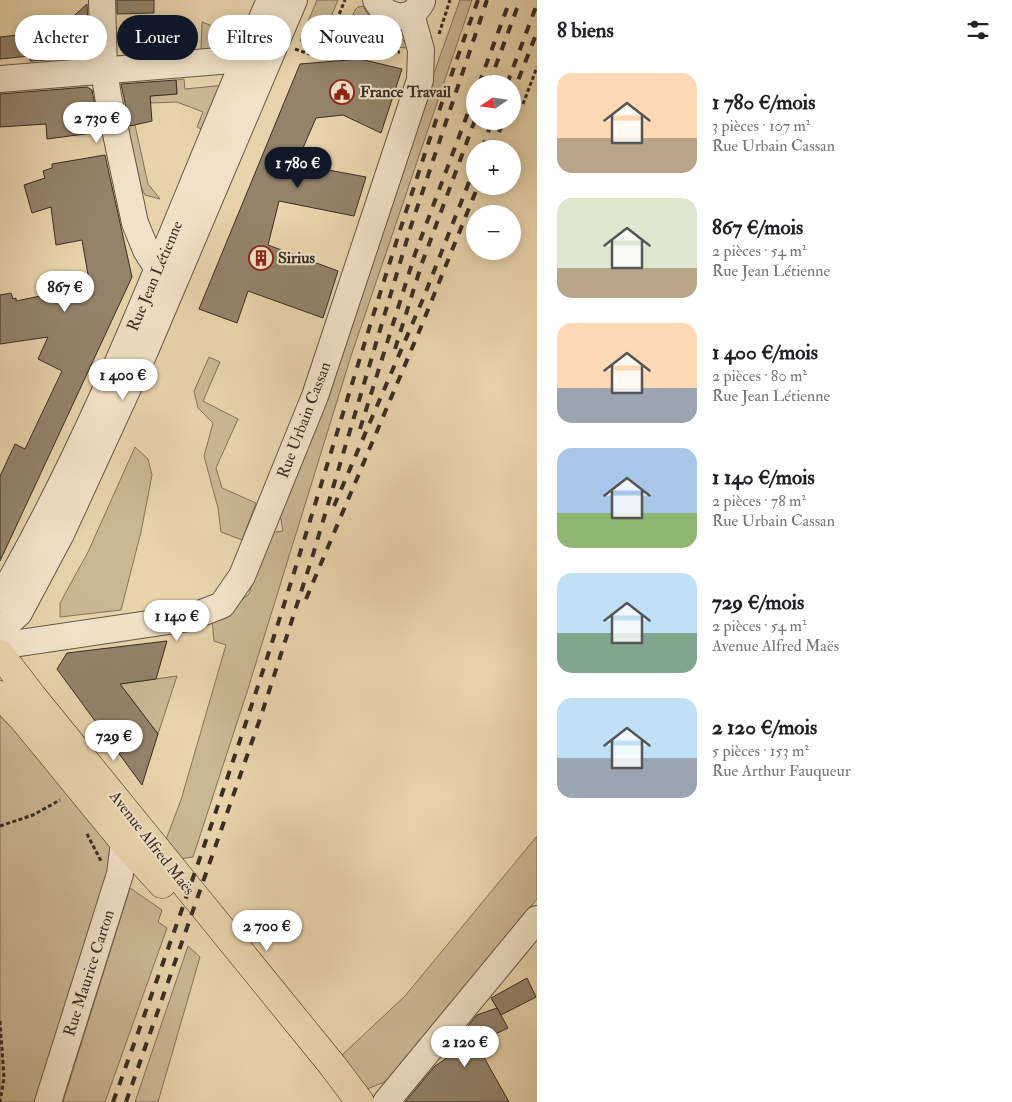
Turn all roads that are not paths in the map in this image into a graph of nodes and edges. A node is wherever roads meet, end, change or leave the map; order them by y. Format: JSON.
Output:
{"nodes":[{"id":1,"x":102,"y":0,"type":"edge"},
{"id":2,"x":270,"y":0,"type":"edge"},
{"id":3,"x":294,"y":0,"type":"edge"},
{"id":4,"x":376,"y":0,"type":"edge"},
{"id":5,"x":417,"y":7,"type":"edge"},
{"id":6,"x":263,"y":15,"type":"edge"},
{"id":7,"x":231,"y":60,"type":"edge"},
{"id":8,"x":244,"y":60,"type":"edge"},
{"id":9,"x":104,"y":70,"type":"junction"},
{"id":10,"x":0,"y":79,"type":"edge"},
{"id":11,"x":158,"y":269,"type":"junction"},
{"id":12,"x":0,"y":599,"type":"edge"},
{"id":13,"x":0,"y":644,"type":"edge"},
{"id":14,"x":0,"y":696,"type":"edge"},
{"id":15,"x":124,"y":842,"type":"junction"},
{"id":16,"x":537,"y":919,"type":"edge"},
{"id":17,"x":48,"y":1102,"type":"edge"},
{"id":18,"x":339,"y":1102,"type":"edge"},
{"id":19,"x":360,"y":1102,"type":"edge"},
{"id":20,"x":386,"y":1102,"type":"edge"}],
"edges":[{"from":1,"to":9,"type":"street"},
{"from":2,"to":6,"type":"street","name":"Rue Jean Létienne"},
{"from":3,"to":13,"type":"street"},
{"from":4,"to":5,"type":"street"},
{"from":5,"to":13,"type":"street","name":"Rue Urbain Cassan"},
{"from":7,"to":9,"type":"street"},
{"from":8,"to":11,"type":"street","name":"Rue Jean Létienne"},
{"from":9,"to":10,"type":"street"},
{"from":9,"to":11,"type":"street"},
{"from":11,"to":12,"type":"street","name":"Rue Jean Létienne"},
{"from":13,"to":19,"type":"main road","name":"Avenue Alfred Maës"},
{"from":14,"to":15,"type":"main road","name":"Avenue Alfred Maës"},
{"from":15,"to":17,"type":"street","name":"Rue Maurice Carton"},
{"from":15,"to":18,"type":"main road","name":"Avenue Alfred Maës"},
{"from":16,"to":20,"type":"street"}]}
